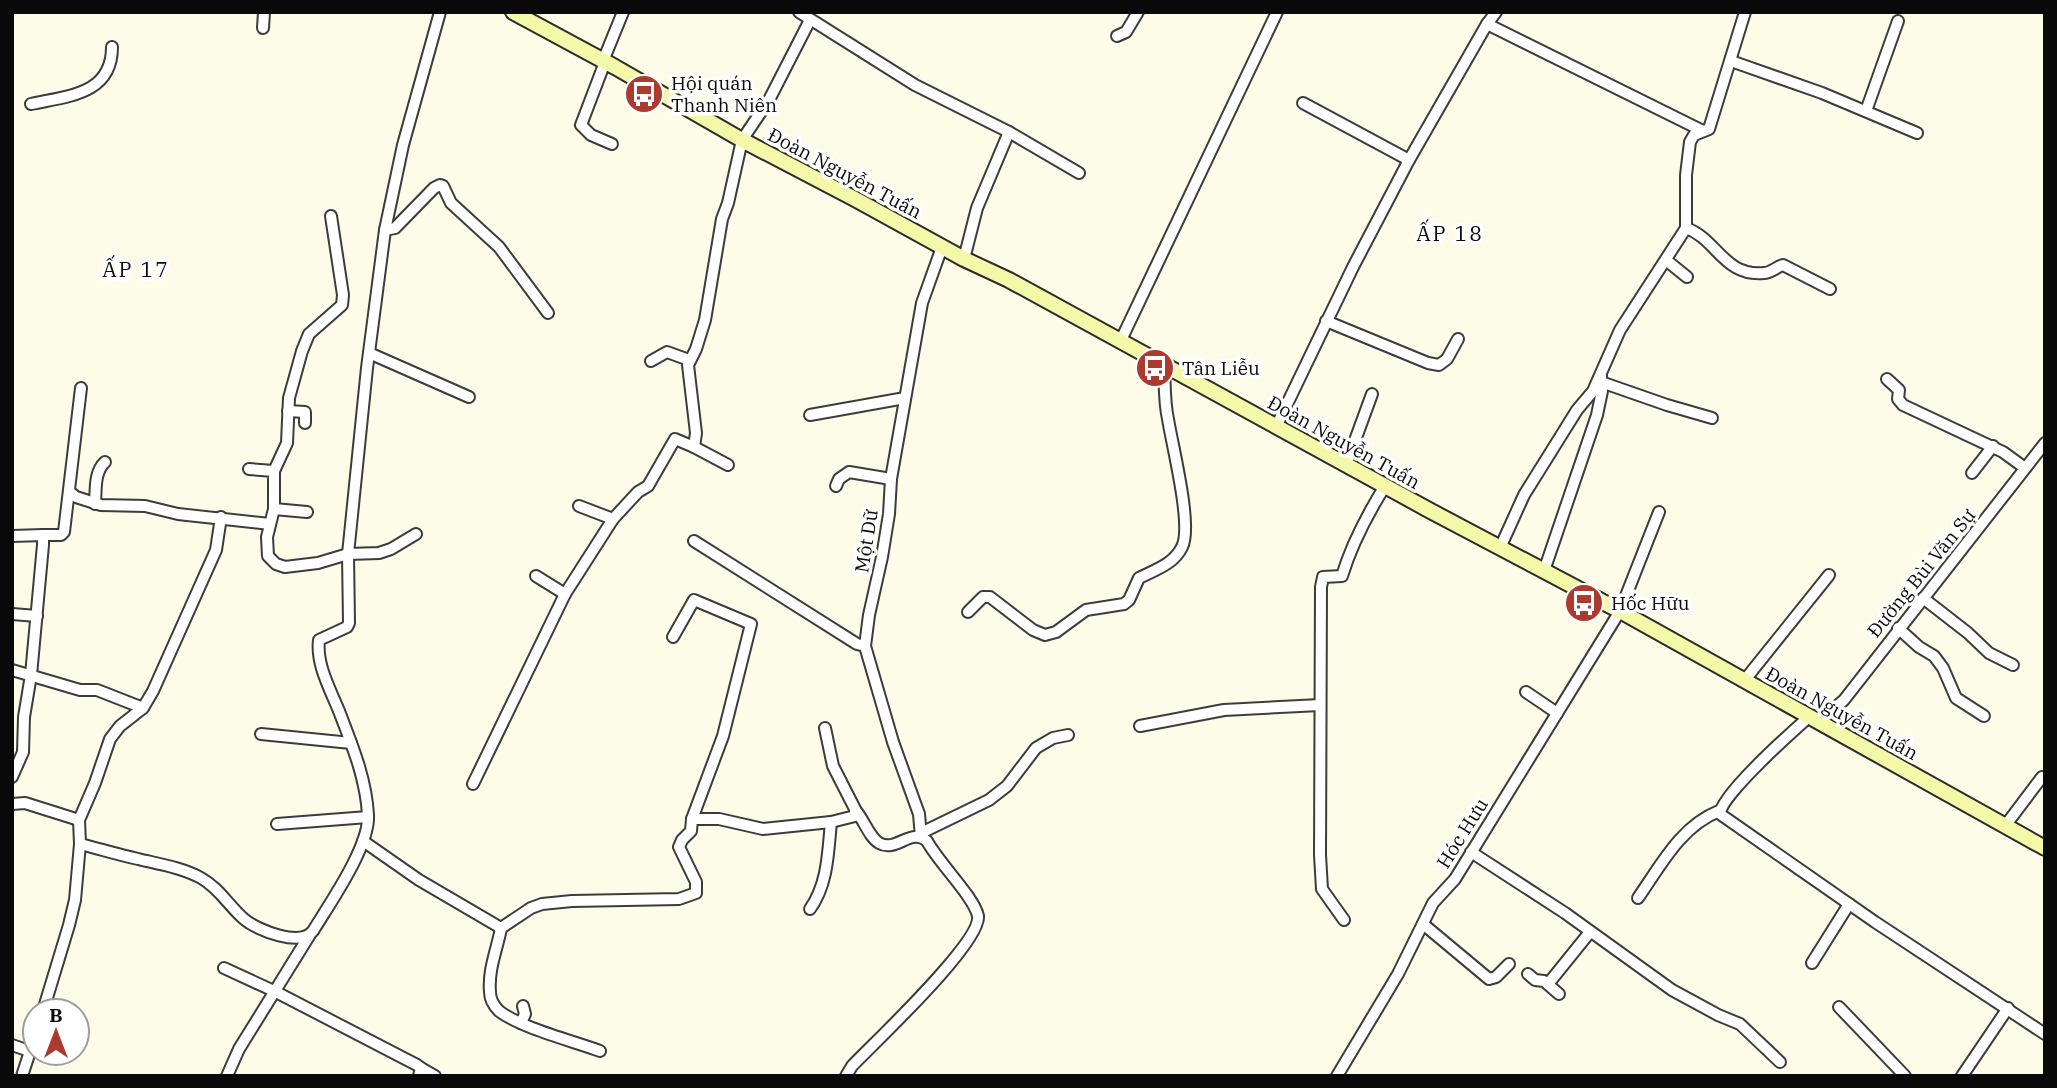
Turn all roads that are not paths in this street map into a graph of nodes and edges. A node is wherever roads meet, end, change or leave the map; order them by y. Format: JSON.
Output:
{"nodes":[{"id":1,"x":264,"y":12,"type":"edge"},
{"id":2,"x":440,"y":12,"type":"edge"},
{"id":3,"x":513,"y":12,"type":"edge"},
{"id":4,"x":623,"y":12,"type":"edge"},
{"id":5,"x":799,"y":12,"type":"edge"},
{"id":6,"x":1138,"y":12,"type":"edge"},
{"id":7,"x":1277,"y":12,"type":"edge"},
{"id":8,"x":1496,"y":12,"type":"edge"},
{"id":9,"x":1745,"y":12,"type":"edge"},
{"id":10,"x":810,"y":20,"type":"junction"},
{"id":11,"x":1898,"y":21,"type":"dead end"},
{"id":12,"x":1487,"y":24,"type":"junction"},
{"id":13,"x":264,"y":28,"type":"dead end"},
{"id":14,"x":1117,"y":36,"type":"dead end"},
{"id":15,"x":112,"y":47,"type":"dead end"},
{"id":16,"x":604,"y":61,"type":"junction"},
{"id":17,"x":1731,"y":61,"type":"junction"},
{"id":18,"x":1303,"y":103,"type":"dead end"},
{"id":19,"x":31,"y":104,"type":"dead end"},
{"id":20,"x":1866,"y":111,"type":"junction"},
{"id":21,"x":1703,"y":131,"type":"junction"},
{"id":22,"x":1010,"y":132,"type":"junction"},
{"id":23,"x":1917,"y":133,"type":"dead end"},
{"id":24,"x":742,"y":140,"type":"junction"},
{"id":25,"x":612,"y":145,"type":"dead end"},
{"id":26,"x":1409,"y":160,"type":"junction"},
{"id":27,"x":1079,"y":173,"type":"dead end"},
{"id":28,"x":331,"y":216,"type":"dead end"},
{"id":29,"x":1686,"y":228,"type":"junction"},
{"id":30,"x":385,"y":230,"type":"junction"},
{"id":31,"x":942,"y":247,"type":"junction"},
{"id":32,"x":964,"y":259,"type":"junction"},
{"id":33,"x":1666,"y":260,"type":"junction"},
{"id":34,"x":1687,"y":277,"type":"dead end"},
{"id":35,"x":1829,"y":289,"type":"dead end"},
{"id":36,"x":548,"y":313,"type":"dead end"},
{"id":37,"x":1326,"y":321,"type":"junction"},
{"id":38,"x":1458,"y":339,"type":"dead end"},
{"id":39,"x":1121,"y":340,"type":"junction"},
{"id":40,"x":369,"y":353,"type":"junction"},
{"id":41,"x":690,"y":360,"type":"junction"},
{"id":42,"x":651,"y":361,"type":"dead end"},
{"id":43,"x":1164,"y":365,"type":"junction"},
{"id":44,"x":1601,"y":379,"type":"junction"},
{"id":45,"x":1887,"y":379,"type":"dead end"},
{"id":46,"x":81,"y":388,"type":"dead end"},
{"id":47,"x":1372,"y":394,"type":"dead end"},
{"id":48,"x":469,"y":397,"type":"dead end"},
{"id":49,"x":905,"y":398,"type":"junction"},
{"id":50,"x":288,"y":411,"type":"junction"},
{"id":51,"x":810,"y":415,"type":"dead end"},
{"id":52,"x":1712,"y":418,"type":"dead end"},
{"id":53,"x":305,"y":423,"type":"dead end"},
{"id":54,"x":1276,"y":427,"type":"junction"},
{"id":55,"x":2045,"y":443,"type":"edge"},
{"id":56,"x":1993,"y":446,"type":"junction"},
{"id":57,"x":694,"y":447,"type":"junction"},
{"id":58,"x":104,"y":462,"type":"dead end"},
{"id":59,"x":1346,"y":464,"type":"junction"},
{"id":60,"x":727,"y":465,"type":"dead end"},
{"id":61,"x":2025,"y":468,"type":"junction"},
{"id":62,"x":250,"y":469,"type":"dead end"},
{"id":63,"x":274,"y":471,"type":"junction"},
{"id":64,"x":1972,"y":473,"type":"dead end"},
{"id":65,"x":891,"y":478,"type":"junction"},
{"id":66,"x":836,"y":486,"type":"dead end"},
{"id":67,"x":1385,"y":486,"type":"junction"},
{"id":68,"x":70,"y":492,"type":"junction"},
{"id":69,"x":95,"y":504,"type":"junction"},
{"id":70,"x":579,"y":506,"type":"dead end"},
{"id":71,"x":274,"y":509,"type":"junction"},
{"id":72,"x":307,"y":512,"type":"dead end"},
{"id":73,"x":1659,"y":512,"type":"dead end"},
{"id":74,"x":221,"y":517,"type":"junction"},
{"id":75,"x":613,"y":519,"type":"junction"},
{"id":76,"x":270,"y":524,"type":"junction"},
{"id":77,"x":416,"y":534,"type":"dead end"},
{"id":78,"x":43,"y":535,"type":"junction"},
{"id":79,"x":12,"y":536,"type":"edge"},
{"id":80,"x":694,"y":541,"type":"dead end"},
{"id":81,"x":1500,"y":548,"type":"junction"},
{"id":82,"x":348,"y":554,"type":"junction"},
{"id":83,"x":1544,"y":570,"type":"junction"},
{"id":84,"x":1829,"y":575,"type":"dead end"},
{"id":85,"x":536,"y":576,"type":"dead end"},
{"id":86,"x":565,"y":594,"type":"junction"},
{"id":87,"x":1923,"y":598,"type":"junction"},
{"id":88,"x":1620,"y":611,"type":"junction"},
{"id":89,"x":968,"y":612,"type":"dead end"},
{"id":90,"x":12,"y":614,"type":"edge"},
{"id":91,"x":37,"y":616,"type":"junction"},
{"id":92,"x":1898,"y":628,"type":"junction"},
{"id":93,"x":673,"y":637,"type":"dead end"},
{"id":94,"x":865,"y":646,"type":"junction"},
{"id":95,"x":2013,"y":665,"type":"dead end"},
{"id":96,"x":12,"y":670,"type":"edge"},
{"id":97,"x":31,"y":674,"type":"junction"},
{"id":98,"x":1744,"y":681,"type":"junction"},
{"id":99,"x":1526,"y":692,"type":"dead end"},
{"id":100,"x":1320,"y":705,"type":"junction"},
{"id":101,"x":143,"y":708,"type":"junction"},
{"id":102,"x":1557,"y":713,"type":"junction"},
{"id":103,"x":1984,"y":716,"type":"dead end"},
{"id":104,"x":1815,"y":719,"type":"junction"},
{"id":105,"x":1140,"y":726,"type":"dead end"},
{"id":106,"x":825,"y":728,"type":"dead end"},
{"id":107,"x":261,"y":734,"type":"dead end"},
{"id":108,"x":1068,"y":735,"type":"dead end"},
{"id":109,"x":351,"y":743,"type":"junction"},
{"id":110,"x":12,"y":777,"type":"edge"},
{"id":111,"x":2042,"y":777,"type":"dead end"},
{"id":112,"x":473,"y":784,"type":"dead end"},
{"id":113,"x":12,"y":804,"type":"edge"},
{"id":114,"x":856,"y":811,"type":"junction"},
{"id":115,"x":1719,"y":811,"type":"junction"},
{"id":116,"x":368,"y":817,"type":"junction"},
{"id":117,"x":692,"y":819,"type":"junction"},
{"id":118,"x":79,"y":820,"type":"junction"},
{"id":119,"x":831,"y":822,"type":"junction"},
{"id":120,"x":277,"y":824,"type":"dead end"},
{"id":121,"x":2005,"y":827,"type":"junction"},
{"id":122,"x":921,"y":835,"type":"junction"},
{"id":123,"x":363,"y":841,"type":"junction"},
{"id":124,"x":80,"y":844,"type":"junction"},
{"id":125,"x":2045,"y":848,"type":"edge"},
{"id":126,"x":1471,"y":852,"type":"junction"},
{"id":127,"x":1638,"y":898,"type":"dead end"},
{"id":128,"x":1849,"y":904,"type":"junction"},
{"id":129,"x":810,"y":909,"type":"dead end"},
{"id":130,"x":1344,"y":920,"type":"dead end"},
{"id":131,"x":1423,"y":924,"type":"junction"},
{"id":132,"x":501,"y":928,"type":"junction"},
{"id":133,"x":1590,"y":932,"type":"junction"},
{"id":134,"x":309,"y":936,"type":"junction"},
{"id":135,"x":1812,"y":963,"type":"dead end"},
{"id":136,"x":1509,"y":964,"type":"dead end"},
{"id":137,"x":224,"y":968,"type":"dead end"},
{"id":138,"x":1528,"y":974,"type":"dead end"},
{"id":139,"x":1548,"y":984,"type":"junction"},
{"id":140,"x":276,"y":992,"type":"junction"},
{"id":141,"x":1559,"y":994,"type":"dead end"},
{"id":142,"x":47,"y":997,"type":"edge"},
{"id":143,"x":523,"y":1006,"type":"dead end"},
{"id":144,"x":1839,"y":1007,"type":"dead end"},
{"id":145,"x":2007,"y":1008,"type":"junction"},
{"id":146,"x":521,"y":1023,"type":"junction"},
{"id":147,"x":2045,"y":1034,"type":"edge"},
{"id":148,"x":600,"y":1051,"type":"dead end"},
{"id":149,"x":1780,"y":1062,"type":"dead end"},
{"id":150,"x":420,"y":1072,"type":"edge"},
{"id":151,"x":227,"y":1076,"type":"edge"},
{"id":152,"x":435,"y":1076,"type":"edge"},
{"id":153,"x":846,"y":1076,"type":"edge"},
{"id":154,"x":1338,"y":1076,"type":"edge"},
{"id":155,"x":1905,"y":1076,"type":"edge"},
{"id":156,"x":1962,"y":1076,"type":"edge"}],
"edges":[{"from":1,"to":13,"type":"street"},
{"from":2,"to":30,"type":"street"},
{"from":3,"to":16,"type":"main road","name":"Đoàn Nguyễn Tuấn"},
{"from":4,"to":16,"type":"street"},
{"from":5,"to":10,"type":"street"},
{"from":6,"to":14,"type":"street"},
{"from":7,"to":39,"type":"street"},
{"from":8,"to":12,"type":"street"},
{"from":9,"to":17,"type":"street"},
{"from":10,"to":22,"type":"street"},
{"from":10,"to":24,"type":"street"},
{"from":11,"to":20,"type":"street"},
{"from":12,"to":21,"type":"street"},
{"from":12,"to":26,"type":"street"},
{"from":15,"to":19,"type":"street"},
{"from":16,"to":24,"type":"main road","name":"Đoàn Nguyễn Tuấn"},
{"from":16,"to":25,"type":"street"},
{"from":17,"to":20,"type":"street"},
{"from":17,"to":21,"type":"street"},
{"from":18,"to":26,"type":"street"},
{"from":20,"to":23,"type":"street"},
{"from":21,"to":29,"type":"street"},
{"from":22,"to":27,"type":"street"},
{"from":22,"to":32,"type":"street"},
{"from":24,"to":31,"type":"main road","name":"Đoàn Nguyễn Tuấn"},
{"from":24,"to":41,"type":"street"},
{"from":26,"to":37,"type":"street"},
{"from":28,"to":50,"type":"street"},
{"from":29,"to":33,"type":"street"},
{"from":29,"to":35,"type":"street"},
{"from":30,"to":36,"type":"street"},
{"from":30,"to":40,"type":"street"},
{"from":31,"to":32,"type":"main road","name":"Đoàn Nguyễn Tuấn"},
{"from":31,"to":49,"type":"street","name":"Một Dữ"},
{"from":32,"to":39,"type":"main road","name":"Đoàn Nguyễn Tuấn"},
{"from":33,"to":34,"type":"street"},
{"from":33,"to":44,"type":"street"},
{"from":37,"to":38,"type":"street"},
{"from":37,"to":54,"type":"street"},
{"from":39,"to":43,"type":"main road","name":"Đoàn Nguyễn Tuấn"},
{"from":40,"to":48,"type":"street"},
{"from":40,"to":82,"type":"street"},
{"from":41,"to":42,"type":"street"},
{"from":41,"to":57,"type":"street"},
{"from":43,"to":54,"type":"main road","name":"Đoàn Nguyễn Tuấn"},
{"from":43,"to":89,"type":"street"},
{"from":44,"to":52,"type":"street"},
{"from":44,"to":81,"type":"street"},
{"from":44,"to":83,"type":"street"},
{"from":45,"to":56,"type":"street"},
{"from":46,"to":68,"type":"street"},
{"from":47,"to":59,"type":"street"},
{"from":49,"to":51,"type":"street"},
{"from":49,"to":65,"type":"street","name":"Một Dữ"},
{"from":50,"to":53,"type":"street"},
{"from":50,"to":63,"type":"street"},
{"from":54,"to":59,"type":"main road","name":"Đoàn Nguyễn Tuấn"},
{"from":55,"to":61,"type":"street","name":"Đường Bùi Văn Sự"},
{"from":56,"to":61,"type":"street"},
{"from":56,"to":64,"type":"street"},
{"from":57,"to":60,"type":"street"},
{"from":57,"to":75,"type":"street"},
{"from":58,"to":69,"type":"street"},
{"from":59,"to":67,"type":"main road","name":"Đoàn Nguyễn Tuấn"},
{"from":61,"to":87,"type":"street","name":"Đường Bùi Văn Sự"},
{"from":62,"to":63,"type":"street"},
{"from":63,"to":71,"type":"street"},
{"from":65,"to":66,"type":"street"},
{"from":65,"to":94,"type":"street","name":"Một Dữ"},
{"from":67,"to":81,"type":"main road","name":"Đoàn Nguyễn Tuấn"},
{"from":67,"to":100,"type":"street"},
{"from":68,"to":69,"type":"street"},
{"from":68,"to":78,"type":"street"},
{"from":69,"to":74,"type":"street"},
{"from":70,"to":75,"type":"street"},
{"from":71,"to":72,"type":"street"},
{"from":71,"to":76,"type":"street"},
{"from":73,"to":88,"type":"street","name":"Hóc Hưu"},
{"from":74,"to":76,"type":"street"},
{"from":74,"to":101,"type":"street"},
{"from":75,"to":86,"type":"street"},
{"from":76,"to":82,"type":"street"},
{"from":77,"to":82,"type":"street"},
{"from":78,"to":79,"type":"street"},
{"from":78,"to":91,"type":"street"},
{"from":80,"to":94,"type":"street"},
{"from":81,"to":83,"type":"main road","name":"Đoàn Nguyễn Tuấn"},
{"from":82,"to":109,"type":"street"},
{"from":83,"to":88,"type":"main road","name":"Đoàn Nguyễn Tuấn"},
{"from":84,"to":98,"type":"street"},
{"from":85,"to":86,"type":"street"},
{"from":86,"to":112,"type":"street"},
{"from":87,"to":92,"type":"street","name":"Đường Bùi Văn Sự"},
{"from":87,"to":95,"type":"street"},
{"from":88,"to":98,"type":"main road","name":"Đoàn Nguyễn Tuấn"},
{"from":88,"to":102,"type":"street","name":"Hóc Hưu"},
{"from":90,"to":91,"type":"street"},
{"from":91,"to":97,"type":"street"},
{"from":92,"to":103,"type":"street"},
{"from":92,"to":104,"type":"street","name":"Đường Bùi Văn Sự"},
{"from":93,"to":117,"type":"street"},
{"from":94,"to":122,"type":"street","name":"Một Dữ"},
{"from":96,"to":97,"type":"street"},
{"from":97,"to":101,"type":"street"},
{"from":97,"to":110,"type":"street"},
{"from":98,"to":104,"type":"main road","name":"Đoàn Nguyễn Tuấn"},
{"from":99,"to":102,"type":"street"},
{"from":100,"to":105,"type":"street"},
{"from":100,"to":130,"type":"street"},
{"from":101,"to":118,"type":"street"},
{"from":102,"to":126,"type":"street","name":"Hóc Hưu"},
{"from":104,"to":115,"type":"street","name":"Đường Bùi Văn Sự"},
{"from":104,"to":121,"type":"main road","name":"Đoàn Nguyễn Tuấn"},
{"from":106,"to":114,"type":"street"},
{"from":107,"to":109,"type":"street"},
{"from":108,"to":122,"type":"street"},
{"from":109,"to":116,"type":"street"},
{"from":111,"to":121,"type":"street"},
{"from":113,"to":118,"type":"street"},
{"from":114,"to":119,"type":"street"},
{"from":114,"to":122,"type":"street"},
{"from":115,"to":127,"type":"street","name":"Đường Bùi Văn Sự"},
{"from":115,"to":128,"type":"street"},
{"from":116,"to":120,"type":"street"},
{"from":116,"to":123,"type":"street"},
{"from":117,"to":119,"type":"street"},
{"from":117,"to":132,"type":"street"},
{"from":118,"to":124,"type":"street"},
{"from":119,"to":129,"type":"street"},
{"from":121,"to":125,"type":"main road","name":"Đoàn Nguyễn Tuấn"},
{"from":122,"to":153,"type":"street"},
{"from":123,"to":132,"type":"street"},
{"from":123,"to":134,"type":"street"},
{"from":124,"to":134,"type":"street"},
{"from":124,"to":142,"type":"street"},
{"from":126,"to":131,"type":"street","name":"Hóc Hưu"},
{"from":126,"to":133,"type":"street"},
{"from":128,"to":135,"type":"street"},
{"from":128,"to":145,"type":"street"},
{"from":131,"to":136,"type":"street"},
{"from":131,"to":154,"type":"street","name":"Hóc Hưu"},
{"from":132,"to":146,"type":"street"},
{"from":133,"to":139,"type":"street"},
{"from":133,"to":149,"type":"street"},
{"from":134,"to":140,"type":"street"},
{"from":137,"to":140,"type":"street"},
{"from":138,"to":139,"type":"street"},
{"from":139,"to":141,"type":"street"},
{"from":140,"to":150,"type":"street"},
{"from":140,"to":151,"type":"street"},
{"from":143,"to":146,"type":"street"},
{"from":144,"to":155,"type":"street"},
{"from":145,"to":147,"type":"street"},
{"from":145,"to":156,"type":"street"},
{"from":146,"to":148,"type":"street"},
{"from":150,"to":152,"type":"street"}]}
